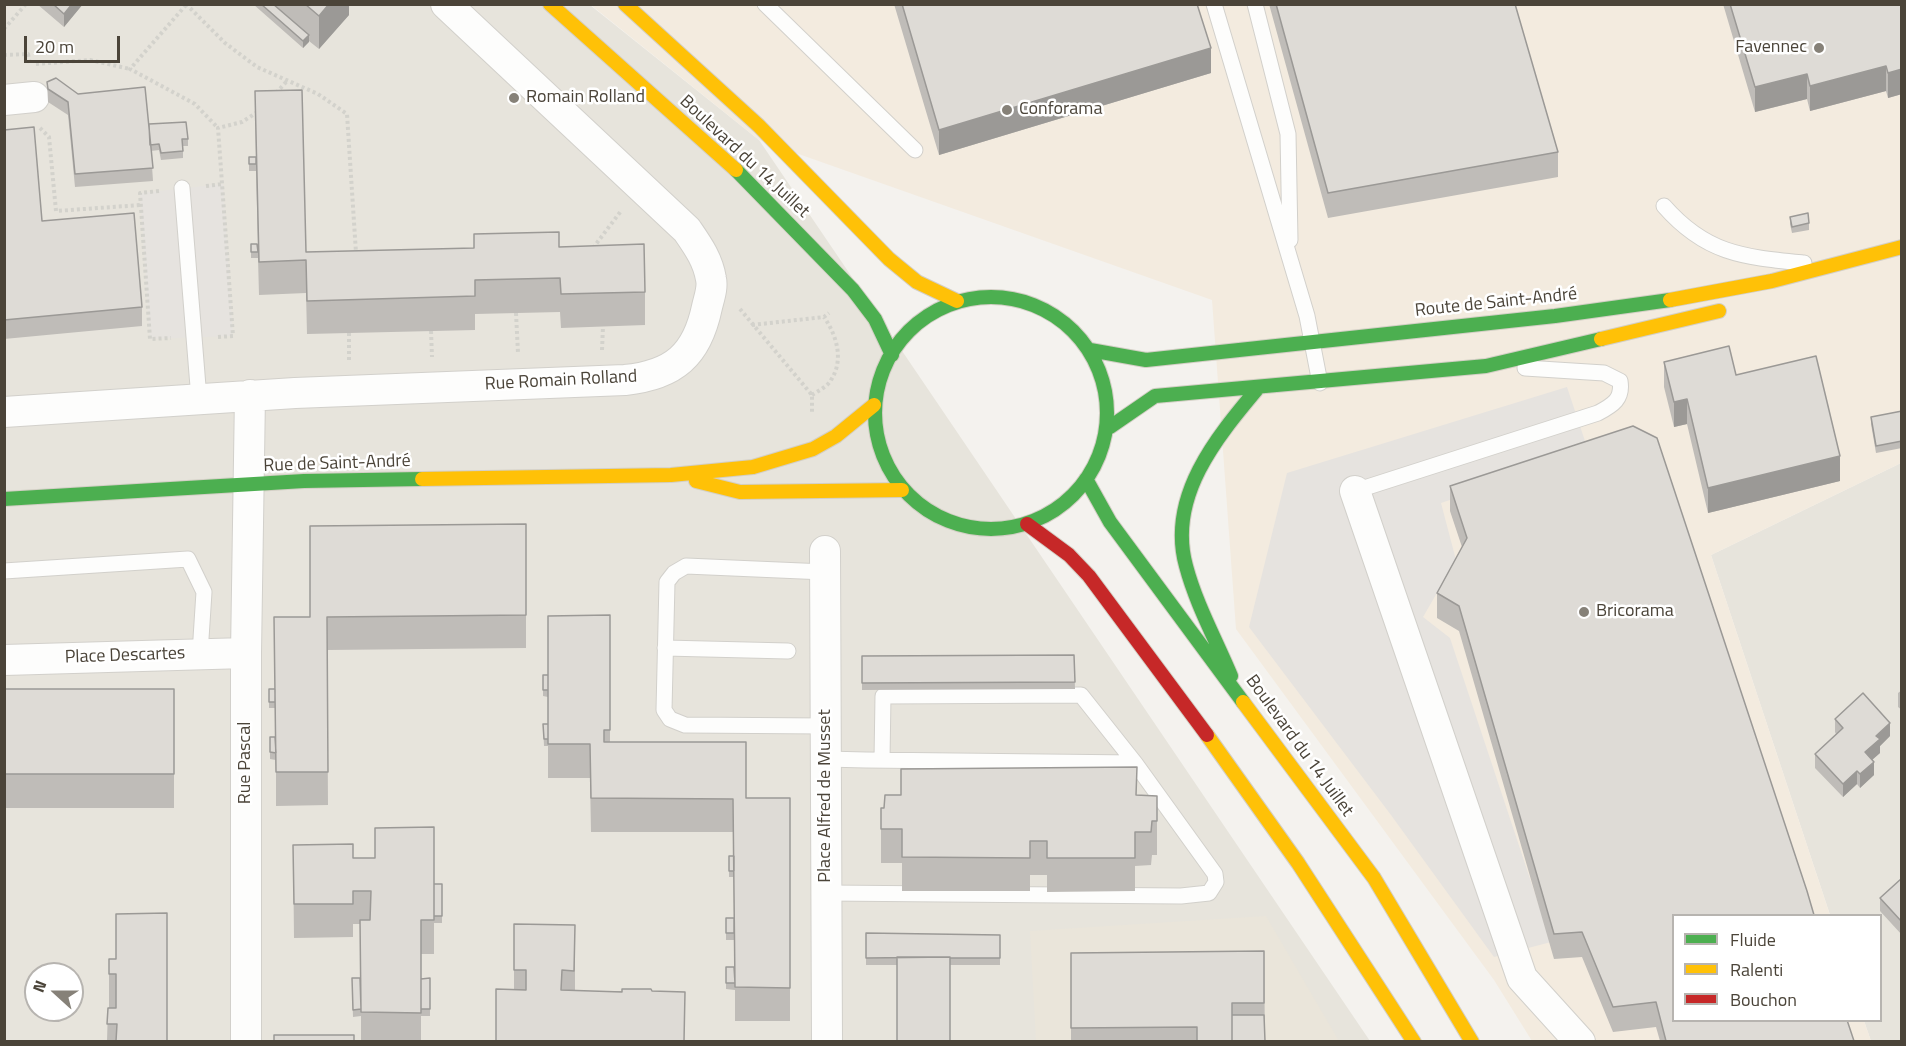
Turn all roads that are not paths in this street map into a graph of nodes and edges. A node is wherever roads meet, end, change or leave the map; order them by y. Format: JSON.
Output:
{"nodes":[{"id":1,"x":446,"y":4,"type":"edge"},
{"id":2,"x":550,"y":4,"type":"edge"},
{"id":3,"x":625,"y":4,"type":"edge"},
{"id":4,"x":765,"y":4,"type":"edge"},
{"id":5,"x":1214,"y":4,"type":"edge"},
{"id":6,"x":1255,"y":4,"type":"edge"},
{"id":7,"x":34,"y":97,"type":"road end"},
{"id":8,"x":4,"y":100,"type":"edge"},
{"id":9,"x":915,"y":150,"type":"dead end"},
{"id":10,"x":182,"y":188,"type":"dead end"},
{"id":11,"x":1664,"y":206,"type":"dead end"},
{"id":12,"x":1902,"y":247,"type":"edge"},
{"id":13,"x":1290,"y":260,"type":"junction"},
{"id":14,"x":1831,"y":265,"type":"junction"},
{"id":15,"x":957,"y":301,"type":"junction"},
{"id":16,"x":1733,"y":308,"type":"dead end"},
{"id":17,"x":1311,"y":342,"type":"junction"},
{"id":18,"x":1090,"y":350,"type":"junction"},
{"id":19,"x":892,"y":355,"type":"junction"},
{"id":20,"x":1486,"y":366,"type":"junction"},
{"id":21,"x":1320,"y":383,"type":"junction"},
{"id":22,"x":1258,"y":388,"type":"junction"},
{"id":23,"x":250,"y":395,"type":"junction"},
{"id":24,"x":200,"y":399,"type":"junction"},
{"id":25,"x":874,"y":405,"type":"junction"},
{"id":26,"x":4,"y":411,"type":"edge"},
{"id":27,"x":1110,"y":427,"type":"junction"},
{"id":28,"x":671,"y":475,"type":"junction"},
{"id":29,"x":1086,"y":479,"type":"junction"},
{"id":30,"x":249,"y":485,"type":"junction"},
{"id":31,"x":902,"y":490,"type":"junction"},
{"id":32,"x":1355,"y":492,"type":"joint"},
{"id":33,"x":4,"y":499,"type":"edge"},
{"id":34,"x":1026,"y":524,"type":"junction"},
{"id":35,"x":825,"y":561,"type":"joint"},
{"id":36,"x":4,"y":571,"type":"edge"},
{"id":37,"x":665,"y":648,"type":"junction"},
{"id":38,"x":788,"y":651,"type":"dead end"},
{"id":39,"x":246,"y":653,"type":"junction"},
{"id":40,"x":200,"y":654,"type":"junction"},
{"id":41,"x":4,"y":660,"type":"edge"},
{"id":42,"x":1237,"y":691,"type":"junction"},
{"id":43,"x":825,"y":726,"type":"junction"},
{"id":44,"x":826,"y":759,"type":"junction"},
{"id":45,"x":882,"y":760,"type":"junction"},
{"id":46,"x":1135,"y":763,"type":"junction"},
{"id":47,"x":826,"y":893,"type":"junction"},
{"id":48,"x":246,"y":1041,"type":"edge"},
{"id":49,"x":827,"y":1041,"type":"edge"},
{"id":50,"x":1414,"y":1041,"type":"edge"},
{"id":51,"x":1472,"y":1041,"type":"edge"},
{"id":52,"x":1580,"y":1041,"type":"edge"}],
"edges":[{"from":1,"to":23,"type":"street","name":"Rue Romain Rolland"},
{"from":2,"to":19,"type":"main road","name":"Boulevard du 14 Juillet"},
{"from":3,"to":15,"type":"main road","name":"Boulevard du 14 Juillet"},
{"from":4,"to":9,"type":"lane"},
{"from":5,"to":13,"type":"lane"},
{"from":6,"to":13,"type":"lane"},
{"from":7,"to":8,"type":"street"},
{"from":10,"to":24,"type":"lane"},
{"from":11,"to":14,"type":"lane"},
{"from":12,"to":14,"type":"main road","name":"Route de Saint-André"},
{"from":13,"to":17,"type":"lane"},
{"from":14,"to":17,"type":"main road","name":"Route de Saint-André"},
{"from":15,"to":18,"type":"main road"},
{"from":15,"to":19,"type":"main road"},
{"from":16,"to":20,"type":"main road"},
{"from":17,"to":18,"type":"main road","name":"Route de Saint-André"},
{"from":17,"to":21,"type":"lane"},
{"from":18,"to":27,"type":"main road"},
{"from":19,"to":25,"type":"main road"},
{"from":20,"to":21,"type":"main road"},
{"from":20,"to":32,"type":"lane"},
{"from":21,"to":22,"type":"main road"},
{"from":22,"to":27,"type":"main road"},
{"from":22,"to":42,"type":"main road"},
{"from":23,"to":24,"type":"street","name":"Rue Romain Rolland"},
{"from":23,"to":30,"type":"street"},
{"from":24,"to":26,"type":"street","name":"Rue Romain Rolland"},
{"from":25,"to":28,"type":"main road","name":"Rue de Saint-André"},
{"from":25,"to":31,"type":"main road"},
{"from":27,"to":29,"type":"main road"},
{"from":28,"to":30,"type":"main road","name":"Rue de Saint-André"},
{"from":28,"to":31,"type":"main road","name":"Rue de Saint-André"},
{"from":29,"to":34,"type":"main road"},
{"from":29,"to":42,"type":"main road","name":"Boulevard du 14 Juillet"},
{"from":30,"to":33,"type":"main road","name":"Rue de Saint-André"},
{"from":30,"to":39,"type":"street","name":"Rue Pascal"},
{"from":31,"to":34,"type":"main road"},
{"from":32,"to":52,"type":"street"},
{"from":34,"to":50,"type":"main road"},
{"from":35,"to":37,"type":"lane"},
{"from":35,"to":43,"type":"street","name":"Place Alfred de Musset"},
{"from":36,"to":40,"type":"lane"},
{"from":37,"to":38,"type":"lane"},
{"from":37,"to":43,"type":"lane"},
{"from":39,"to":40,"type":"street","name":"Place Descartes"},
{"from":39,"to":48,"type":"street","name":"Rue Pascal"},
{"from":40,"to":41,"type":"street","name":"Place Descartes"},
{"from":42,"to":51,"type":"main road","name":"Boulevard du 14 Juillet"},
{"from":43,"to":44,"type":"street","name":"Place Alfred de Musset"},
{"from":44,"to":45,"type":"lane"},
{"from":44,"to":47,"type":"street","name":"Place Alfred de Musset"},
{"from":45,"to":46,"type":"lane"},
{"from":45,"to":46,"type":"lane"},
{"from":46,"to":47,"type":"lane"},
{"from":47,"to":49,"type":"street","name":"Place Alfred de Musset"}]}
